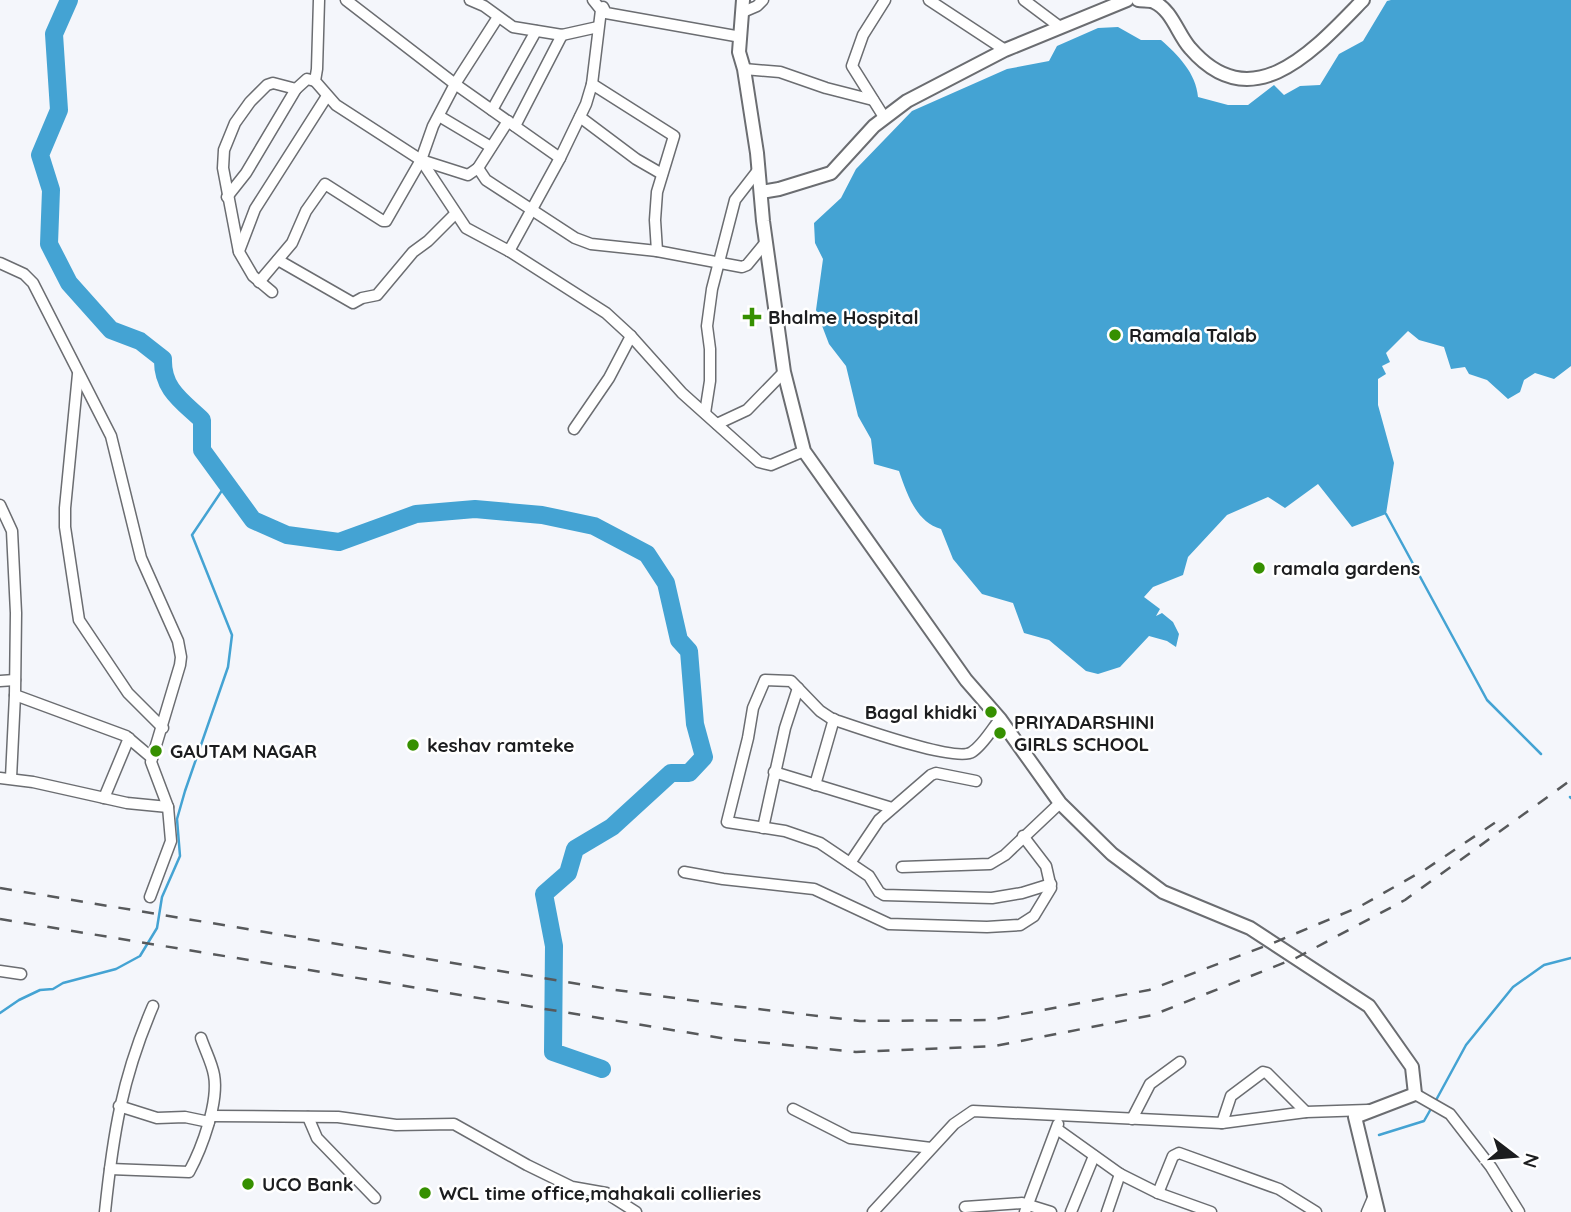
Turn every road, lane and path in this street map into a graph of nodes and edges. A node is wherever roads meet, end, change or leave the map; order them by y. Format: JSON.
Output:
{"nodes":[{"id":1,"x":319,"y":0,"type":"edge"},
{"id":2,"x":346,"y":0,"type":"edge"},
{"id":3,"x":470,"y":0,"type":"edge"},
{"id":4,"x":763,"y":0,"type":"edge"},
{"id":5,"x":885,"y":0,"type":"edge"},
{"id":6,"x":929,"y":0,"type":"edge"},
{"id":7,"x":1024,"y":0,"type":"edge"},
{"id":8,"x":1127,"y":0,"type":"edge"},
{"id":9,"x":1138,"y":0,"type":"edge"},
{"id":10,"x":1363,"y":0,"type":"edge"},
{"id":11,"x":602,"y":5,"type":"edge"},
{"id":12,"x":743,"y":6,"type":"edge"},
{"id":13,"x":498,"y":18,"type":"junction"},
{"id":14,"x":598,"y":27,"type":"junction"},
{"id":15,"x":1060,"y":27,"type":"junction"},
{"id":16,"x":536,"y":31,"type":"junction"},
{"id":17,"x":562,"y":35,"type":"junction"},
{"id":18,"x":741,"y":37,"type":"junction"},
{"id":19,"x":1005,"y":50,"type":"junction"},
{"id":20,"x":744,"y":69,"type":"junction"},
{"id":21,"x":315,"y":80,"type":"junction"},
{"id":22,"x":455,"y":84,"type":"junction"},
{"id":23,"x":592,"y":84,"type":"junction"},
{"id":24,"x":296,"y":89,"type":"junction"},
{"id":25,"x":327,"y":96,"type":"junction"},
{"id":26,"x":873,"y":100,"type":"junction"},
{"id":27,"x":492,"y":110,"type":"junction"},
{"id":28,"x":439,"y":116,"type":"junction"},
{"id":29,"x":580,"y":117,"type":"junction"},
{"id":30,"x":884,"y":117,"type":"junction"},
{"id":31,"x":512,"y":123,"type":"junction"},
{"id":32,"x":491,"y":147,"type":"junction"},
{"id":33,"x":560,"y":158,"type":"junction"},
{"id":34,"x":421,"y":160,"type":"junction"},
{"id":35,"x":478,"y":168,"type":"junction"},
{"id":36,"x":759,"y":169,"type":"junction"},
{"id":37,"x":662,"y":174,"type":"junction"},
{"id":38,"x":761,"y":192,"type":"junction"},
{"id":39,"x":228,"y":197,"type":"junction"},
{"id":40,"x":532,"y":209,"type":"junction"},
{"id":41,"x":454,"y":214,"type":"junction"},
{"id":42,"x":766,"y":243,"type":"junction"},
{"id":43,"x":509,"y":251,"type":"junction"},
{"id":44,"x":657,"y":251,"type":"junction"},
{"id":45,"x":239,"y":252,"type":"junction"},
{"id":46,"x":278,"y":260,"type":"junction"},
{"id":47,"x":0,"y":263,"type":"edge"},
{"id":48,"x":718,"y":263,"type":"junction"},
{"id":49,"x":260,"y":282,"type":"junction"},
{"id":50,"x":272,"y":292,"type":"dead end"},
{"id":51,"x":631,"y":336,"type":"junction"},
{"id":52,"x":784,"y":372,"type":"junction"},
{"id":53,"x":78,"y":374,"type":"junction"},
{"id":54,"x":705,"y":413,"type":"junction"},
{"id":55,"x":717,"y":424,"type":"junction"},
{"id":56,"x":574,"y":429,"type":"dead end"},
{"id":57,"x":804,"y":451,"type":"junction"},
{"id":58,"x":0,"y":505,"type":"edge"},
{"id":59,"x":15,"y":680,"type":"junction"},
{"id":60,"x":0,"y":681,"type":"edge"},
{"id":61,"x":798,"y":688,"type":"junction"},
{"id":62,"x":15,"y":695,"type":"junction"},
{"id":63,"x":834,"y":719,"type":"junction"},
{"id":64,"x":1000,"y":719,"type":"junction"},
{"id":65,"x":163,"y":728,"type":"junction"},
{"id":66,"x":129,"y":738,"type":"junction"},
{"id":67,"x":152,"y":758,"type":"junction"},
{"id":68,"x":774,"y":772,"type":"junction"},
{"id":69,"x":5,"y":778,"type":"edge"},
{"id":70,"x":976,"y":781,"type":"dead end"},
{"id":71,"x":816,"y":785,"type":"junction"},
{"id":72,"x":104,"y":798,"type":"junction"},
{"id":73,"x":1060,"y":803,"type":"junction"},
{"id":74,"x":168,"y":807,"type":"junction"},
{"id":75,"x":892,"y":808,"type":"junction"},
{"id":76,"x":762,"y":828,"type":"junction"},
{"id":77,"x":1023,"y":836,"type":"junction"},
{"id":78,"x":850,"y":863,"type":"junction"},
{"id":79,"x":902,"y":867,"type":"dead end"},
{"id":80,"x":684,"y":872,"type":"dead end"},
{"id":81,"x":1051,"y":884,"type":"junction"},
{"id":82,"x":150,"y":897,"type":"dead end"},
{"id":83,"x":0,"y":971,"type":"edge"},
{"id":84,"x":21,"y":974,"type":"dead end"},
{"id":85,"x":153,"y":1006,"type":"dead end"},
{"id":86,"x":201,"y":1038,"type":"dead end"},
{"id":87,"x":1180,"y":1062,"type":"dead end"},
{"id":88,"x":1415,"y":1094,"type":"junction"},
{"id":89,"x":119,"y":1106,"type":"junction"},
{"id":90,"x":793,"y":1110,"type":"dead end"},
{"id":91,"x":1372,"y":1110,"type":"junction"},
{"id":92,"x":1306,"y":1112,"type":"junction"},
{"id":93,"x":1062,"y":1114,"type":"junction"},
{"id":94,"x":308,"y":1117,"type":"junction"},
{"id":95,"x":210,"y":1119,"type":"junction"},
{"id":96,"x":1132,"y":1119,"type":"junction"},
{"id":97,"x":1222,"y":1123,"type":"junction"},
{"id":98,"x":1057,"y":1129,"type":"junction"},
{"id":99,"x":931,"y":1148,"type":"junction"},
{"id":100,"x":1094,"y":1156,"type":"junction"},
{"id":101,"x":110,"y":1169,"type":"junction"},
{"id":102,"x":1120,"y":1174,"type":"junction"},
{"id":103,"x":1158,"y":1193,"type":"junction"},
{"id":104,"x":374,"y":1198,"type":"dead end"},
{"id":105,"x":1373,"y":1198,"type":"junction"},
{"id":106,"x":965,"y":1207,"type":"dead end"},
{"id":107,"x":1026,"y":1208,"type":"edge"},
{"id":108,"x":105,"y":1212,"type":"edge"},
{"id":109,"x":636,"y":1212,"type":"edge"},
{"id":110,"x":873,"y":1212,"type":"edge"},
{"id":111,"x":1051,"y":1212,"type":"edge"},
{"id":112,"x":1071,"y":1212,"type":"edge"},
{"id":113,"x":1107,"y":1212,"type":"edge"},
{"id":114,"x":1211,"y":1212,"type":"edge"},
{"id":115,"x":1317,"y":1212,"type":"edge"},
{"id":116,"x":1367,"y":1212,"type":"edge"},
{"id":117,"x":1378,"y":1212,"type":"edge"},
{"id":118,"x":1519,"y":1212,"type":"edge"}],
"edges":[{"from":1,"to":21,"type":"street"},
{"from":2,"to":22,"type":"street"},
{"from":3,"to":13,"type":"street"},
{"from":4,"to":12,"type":"street"},
{"from":5,"to":26,"type":"street"},
{"from":6,"to":19,"type":"street"},
{"from":7,"to":15,"type":"street"},
{"from":8,"to":15,"type":"street"},
{"from":9,"to":10,"type":"street"},
{"from":11,"to":14,"type":"street"},
{"from":11,"to":18,"type":"street"},
{"from":12,"to":18,"type":"street"},
{"from":13,"to":16,"type":"street"},
{"from":13,"to":22,"type":"street"},
{"from":14,"to":17,"type":"street"},
{"from":14,"to":23,"type":"street"},
{"from":15,"to":19,"type":"street"},
{"from":16,"to":17,"type":"street"},
{"from":16,"to":27,"type":"street"},
{"from":17,"to":31,"type":"street"},
{"from":18,"to":20,"type":"street"},
{"from":19,"to":30,"type":"street"},
{"from":20,"to":26,"type":"street"},
{"from":20,"to":36,"type":"street"},
{"from":21,"to":24,"type":"street"},
{"from":21,"to":25,"type":"street"},
{"from":22,"to":27,"type":"street"},
{"from":22,"to":28,"type":"street"},
{"from":23,"to":29,"type":"street"},
{"from":23,"to":37,"type":"street"},
{"from":24,"to":39,"type":"street"},
{"from":24,"to":39,"type":"street"},
{"from":25,"to":34,"type":"street"},
{"from":25,"to":45,"type":"street"},
{"from":26,"to":30,"type":"street"},
{"from":27,"to":31,"type":"street"},
{"from":28,"to":32,"type":"street"},
{"from":28,"to":34,"type":"street"},
{"from":29,"to":33,"type":"street"},
{"from":29,"to":37,"type":"street"},
{"from":30,"to":38,"type":"street"},
{"from":31,"to":32,"type":"street"},
{"from":31,"to":33,"type":"street"},
{"from":32,"to":35,"type":"street"},
{"from":33,"to":40,"type":"street"},
{"from":34,"to":35,"type":"street"},
{"from":34,"to":41,"type":"street"},
{"from":34,"to":46,"type":"street"},
{"from":35,"to":40,"type":"street"},
{"from":36,"to":38,"type":"street"},
{"from":36,"to":48,"type":"street"},
{"from":37,"to":44,"type":"street"},
{"from":38,"to":42,"type":"street"},
{"from":39,"to":45,"type":"street"},
{"from":40,"to":43,"type":"street"},
{"from":40,"to":44,"type":"street"},
{"from":41,"to":43,"type":"street"},
{"from":41,"to":46,"type":"street"},
{"from":42,"to":48,"type":"street"},
{"from":42,"to":52,"type":"street"},
{"from":43,"to":51,"type":"street"},
{"from":44,"to":48,"type":"street"},
{"from":45,"to":49,"type":"street"},
{"from":46,"to":49,"type":"street"},
{"from":47,"to":53,"type":"street"},
{"from":48,"to":54,"type":"street"},
{"from":49,"to":50,"type":"street"},
{"from":51,"to":54,"type":"street"},
{"from":51,"to":56,"type":"street"},
{"from":52,"to":55,"type":"street"},
{"from":52,"to":57,"type":"street"},
{"from":53,"to":65,"type":"street"},
{"from":53,"to":65,"type":"street"},
{"from":54,"to":55,"type":"street"},
{"from":55,"to":57,"type":"street"},
{"from":57,"to":64,"type":"street"},
{"from":58,"to":59,"type":"street"},
{"from":59,"to":60,"type":"street"},
{"from":59,"to":62,"type":"street"},
{"from":61,"to":63,"type":"street"},
{"from":61,"to":68,"type":"street"},
{"from":61,"to":76,"type":"street"},
{"from":62,"to":66,"type":"street"},
{"from":62,"to":69,"type":"street"},
{"from":63,"to":64,"type":"street"},
{"from":63,"to":71,"type":"street"},
{"from":64,"to":73,"type":"street"},
{"from":65,"to":67,"type":"street"},
{"from":66,"to":67,"type":"street"},
{"from":66,"to":72,"type":"street"},
{"from":67,"to":74,"type":"street"},
{"from":68,"to":71,"type":"street"},
{"from":68,"to":76,"type":"street"},
{"from":69,"to":72,"type":"street"},
{"from":70,"to":75,"type":"street"},
{"from":71,"to":75,"type":"street"},
{"from":72,"to":74,"type":"street"},
{"from":73,"to":77,"type":"street"},
{"from":73,"to":88,"type":"street"},
{"from":74,"to":82,"type":"street"},
{"from":75,"to":78,"type":"street"},
{"from":76,"to":78,"type":"street"},
{"from":77,"to":79,"type":"street"},
{"from":77,"to":81,"type":"street"},
{"from":78,"to":81,"type":"street"},
{"from":80,"to":81,"type":"street"},
{"from":83,"to":84,"type":"street"},
{"from":85,"to":89,"type":"street"},
{"from":86,"to":95,"type":"street"},
{"from":87,"to":96,"type":"street"},
{"from":88,"to":91,"type":"street"},
{"from":88,"to":118,"type":"street"},
{"from":89,"to":95,"type":"street"},
{"from":89,"to":101,"type":"street"},
{"from":90,"to":99,"type":"street"},
{"from":91,"to":92,"type":"street"},
{"from":91,"to":105,"type":"street"},
{"from":92,"to":97,"type":"street"},
{"from":92,"to":97,"type":"street"},
{"from":93,"to":96,"type":"street"},
{"from":93,"to":98,"type":"street"},
{"from":93,"to":99,"type":"street"},
{"from":94,"to":95,"type":"street"},
{"from":94,"to":104,"type":"street"},
{"from":94,"to":109,"type":"street"},
{"from":95,"to":101,"type":"street"},
{"from":96,"to":97,"type":"street"},
{"from":98,"to":100,"type":"street"},
{"from":98,"to":107,"type":"street"},
{"from":99,"to":110,"type":"street"},
{"from":100,"to":102,"type":"street"},
{"from":100,"to":112,"type":"street"},
{"from":101,"to":108,"type":"street"},
{"from":102,"to":103,"type":"street"},
{"from":102,"to":113,"type":"street"},
{"from":103,"to":114,"type":"street"},
{"from":103,"to":115,"type":"street"},
{"from":105,"to":116,"type":"street"},
{"from":105,"to":117,"type":"street"},
{"from":106,"to":107,"type":"street"},
{"from":107,"to":111,"type":"street"}]}
